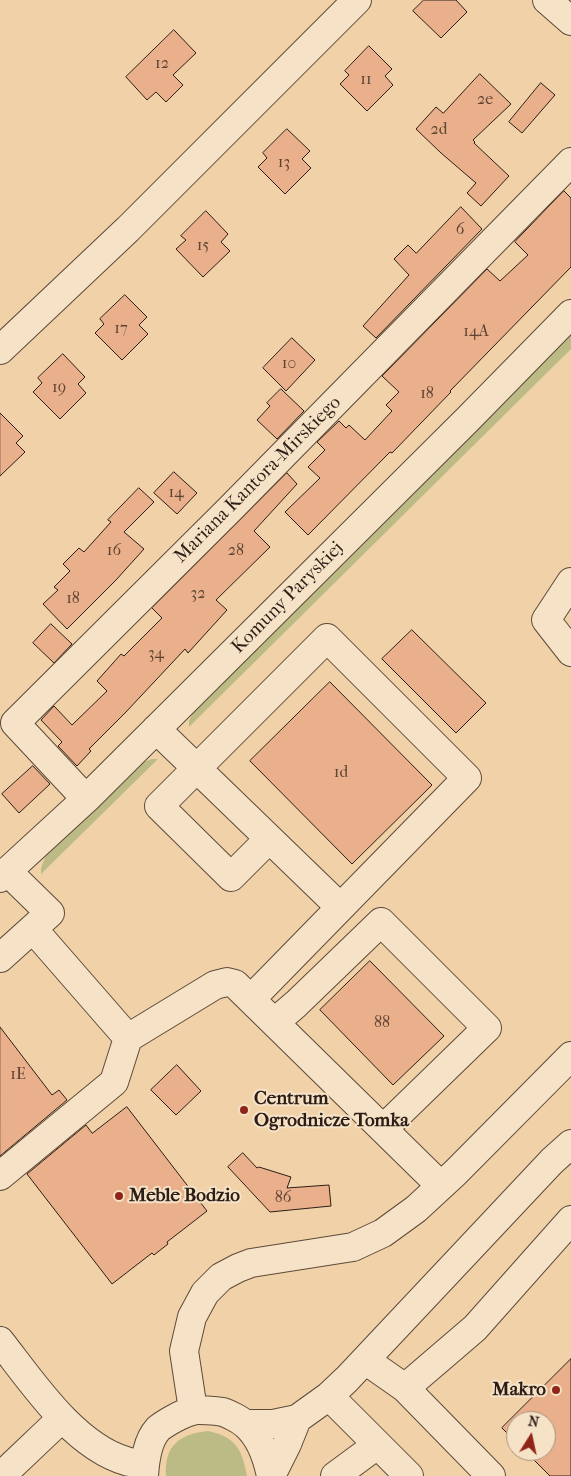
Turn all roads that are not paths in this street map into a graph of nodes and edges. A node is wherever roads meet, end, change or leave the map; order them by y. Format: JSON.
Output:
{"nodes":[{"id":1,"x":357,"y":0,"type":"edge"},
{"id":2,"x":548,"y":0,"type":"edge"},
{"id":3,"x":571,"y":21,"type":"edge"},
{"id":4,"x":571,"y":162,"type":"edge"},
{"id":5,"x":571,"y":314,"type":"edge"},
{"id":6,"x":0,"y":350,"type":"edge"},
{"id":7,"x":571,"y":582,"type":"edge"},
{"id":8,"x":571,"y":652,"type":"edge"},
{"id":9,"x":156,"y":729,"type":"junction"},
{"id":10,"x":197,"y":769,"type":"junction"},
{"id":11,"x":86,"y":799,"type":"junction"},
{"id":12,"x":269,"y":838,"type":"junction"},
{"id":13,"x":4,"y":875,"type":"edge"},
{"id":14,"x":340,"y":907,"type":"junction"},
{"id":15,"x":33,"y":929,"type":"junction"},
{"id":16,"x":0,"y":958,"type":"edge"},
{"id":17,"x":251,"y":999,"type":"junction"},
{"id":18,"x":275,"y":1022,"type":"junction"},
{"id":19,"x":128,"y":1038,"type":"junction"},
{"id":20,"x":571,"y":1056,"type":"edge"},
{"id":21,"x":383,"y":1129,"type":"junction"},
{"id":22,"x":571,"y":1144,"type":"edge"},
{"id":23,"x":0,"y":1176,"type":"edge"},
{"id":24,"x":441,"y":1186,"type":"junction"},
{"id":25,"x":571,"y":1220,"type":"edge"},
{"id":26,"x":0,"y":1341,"type":"edge"},
{"id":27,"x":365,"y":1360,"type":"junction"},
{"id":28,"x":405,"y":1388,"type":"junction"},
{"id":29,"x":329,"y":1396,"type":"junction"},
{"id":30,"x":193,"y":1410,"type":"junction"},
{"id":31,"x":62,"y":1418,"type":"junction"},
{"id":32,"x":297,"y":1419,"type":"junction"},
{"id":33,"x":246,"y":1424,"type":"junction"},
{"id":34,"x":377,"y":1445,"type":"junction"},
{"id":35,"x":144,"y":1470,"type":"edge"},
{"id":36,"x":1,"y":1476,"type":"edge"},
{"id":37,"x":271,"y":1476,"type":"edge"},
{"id":38,"x":336,"y":1476,"type":"edge"},
{"id":39,"x":409,"y":1476,"type":"edge"},
{"id":40,"x":491,"y":1476,"type":"edge"}],
"edges":[{"from":1,"to":6,"type":"street"},
{"from":2,"to":3,"type":"street"},
{"from":4,"to":11,"type":"street","name":"Mariana Kantora-Mirskiego"},
{"from":5,"to":9,"type":"street","name":"Komuny Paryskiej"},
{"from":7,"to":8,"type":"street"},
{"from":9,"to":10,"type":"street"},
{"from":9,"to":11,"type":"street","name":"Komuny Paryskiej"},
{"from":10,"to":12,"type":"street"},
{"from":10,"to":12,"type":"street"},
{"from":10,"to":14,"type":"street"},
{"from":11,"to":13,"type":"street","name":"Komuny Paryskiej"},
{"from":12,"to":14,"type":"street"},
{"from":13,"to":15,"type":"street"},
{"from":14,"to":17,"type":"street"},
{"from":15,"to":16,"type":"street"},
{"from":15,"to":19,"type":"street"},
{"from":17,"to":18,"type":"street"},
{"from":17,"to":19,"type":"street"},
{"from":18,"to":21,"type":"street"},
{"from":18,"to":21,"type":"street"},
{"from":19,"to":23,"type":"street"},
{"from":20,"to":24,"type":"street"},
{"from":21,"to":24,"type":"street"},
{"from":22,"to":27,"type":"street"},
{"from":24,"to":30,"type":"street"},
{"from":25,"to":28,"type":"street"},
{"from":26,"to":31,"type":"street"},
{"from":27,"to":28,"type":"street"},
{"from":27,"to":29,"type":"street"},
{"from":28,"to":40,"type":"street"},
{"from":29,"to":32,"type":"street"},
{"from":29,"to":34,"type":"street"},
{"from":30,"to":33,"type":"street"},
{"from":30,"to":35,"type":"street"},
{"from":31,"to":35,"type":"street"},
{"from":31,"to":36,"type":"street"},
{"from":32,"to":33,"type":"street"},
{"from":32,"to":37,"type":"street"},
{"from":33,"to":37,"type":"street"},
{"from":34,"to":38,"type":"street"},
{"from":34,"to":39,"type":"street"}]}
